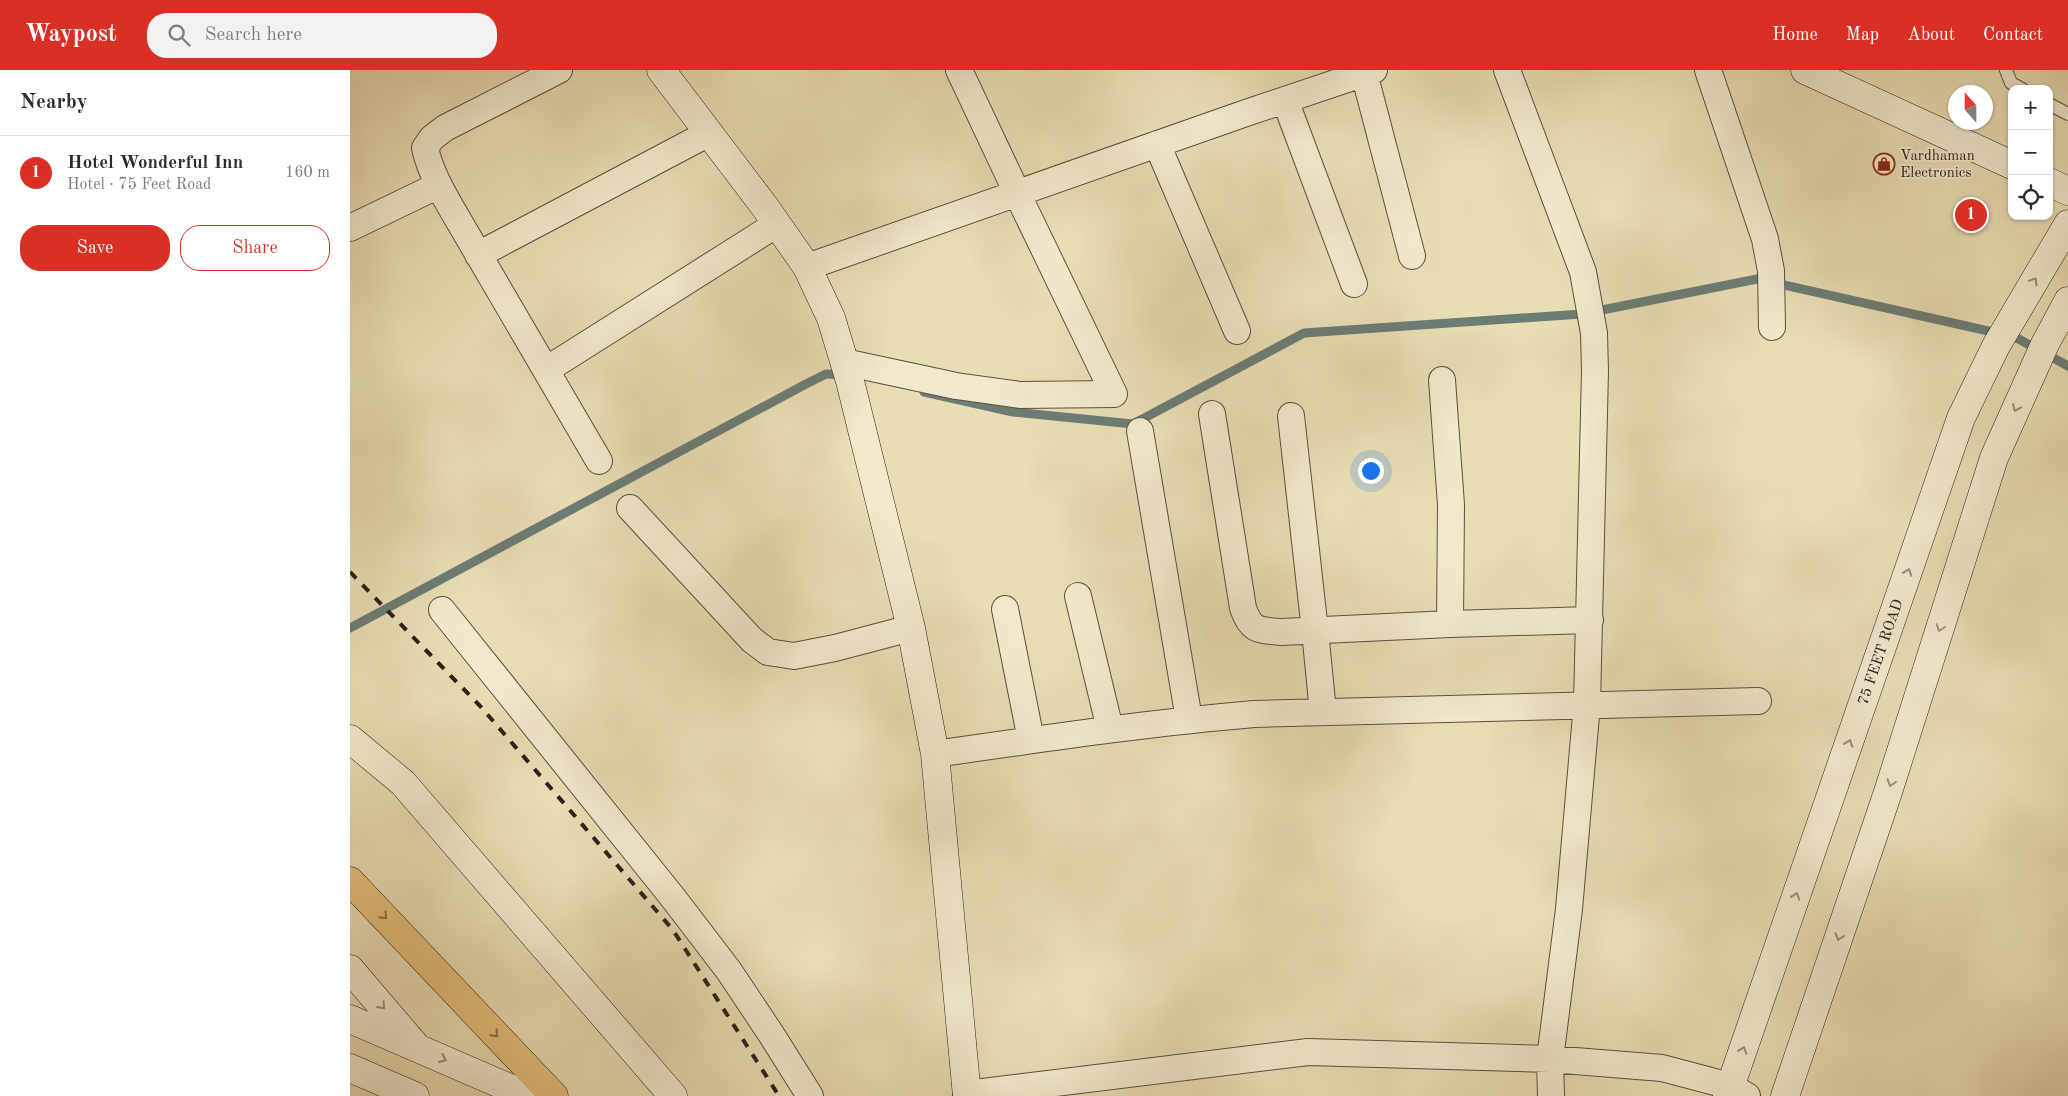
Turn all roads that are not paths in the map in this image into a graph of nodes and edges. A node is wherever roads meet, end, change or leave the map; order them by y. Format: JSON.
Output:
{"nodes":[{"id":1,"x":559,"y":70,"type":"edge"},
{"id":2,"x":661,"y":70,"type":"edge"},
{"id":3,"x":960,"y":70,"type":"edge"},
{"id":4,"x":1507,"y":70,"type":"edge"},
{"id":5,"x":1708,"y":70,"type":"edge"},
{"id":6,"x":1805,"y":70,"type":"edge"},
{"id":7,"x":2006,"y":70,"type":"edge"},
{"id":8,"x":1369,"y":72,"type":"edge"},
{"id":9,"x":2016,"y":85,"type":"edge"},
{"id":10,"x":1285,"y":100,"type":"junction"},
{"id":11,"x":2053,"y":106,"type":"edge"},
{"id":12,"x":2068,"y":114,"type":"edge"},
{"id":13,"x":709,"y":132,"type":"junction"},
{"id":14,"x":1157,"y":144,"type":"junction"},
{"id":15,"x":2008,"y":163,"type":"edge"},
{"id":16,"x":2053,"y":184,"type":"edge"},
{"id":17,"x":439,"y":185,"type":"junction"},
{"id":18,"x":2068,"y":191,"type":"edge"},
{"id":19,"x":1017,"y":193,"type":"junction"},
{"id":20,"x":777,"y":224,"type":"junction"},
{"id":21,"x":2068,"y":224,"type":"edge"},
{"id":22,"x":350,"y":228,"type":"edge"},
{"id":23,"x":478,"y":255,"type":"junction"},
{"id":24,"x":1412,"y":256,"type":"dead end"},
{"id":25,"x":806,"y":267,"type":"junction"},
{"id":26,"x":1354,"y":284,"type":"dead end"},
{"id":27,"x":2068,"y":301,"type":"edge"},
{"id":28,"x":1772,"y":327,"type":"dead end"},
{"id":29,"x":1237,"y":331,"type":"dead end"},
{"id":30,"x":846,"y":369,"type":"junction"},
{"id":31,"x":546,"y":370,"type":"junction"},
{"id":32,"x":1442,"y":380,"type":"dead end"},
{"id":33,"x":1212,"y":414,"type":"dead end"},
{"id":34,"x":1291,"y":416,"type":"dead end"},
{"id":35,"x":1140,"y":431,"type":"dead end"},
{"id":36,"x":599,"y":461,"type":"dead end"},
{"id":37,"x":630,"y":508,"type":"dead end"},
{"id":38,"x":1078,"y":596,"type":"dead end"},
{"id":39,"x":1005,"y":609,"type":"dead end"},
{"id":40,"x":442,"y":610,"type":"dead end"},
{"id":41,"x":1590,"y":620,"type":"junction"},
{"id":42,"x":1450,"y":624,"type":"junction"},
{"id":43,"x":910,"y":628,"type":"junction"},
{"id":44,"x":1316,"y":631,"type":"junction"},
{"id":45,"x":1758,"y":701,"type":"dead end"},
{"id":46,"x":1587,"y":704,"type":"junction"},
{"id":47,"x":1322,"y":712,"type":"junction"},
{"id":48,"x":1189,"y":719,"type":"junction"},
{"id":49,"x":1110,"y":729,"type":"junction"},
{"id":50,"x":350,"y":739,"type":"edge"},
{"id":51,"x":1031,"y":740,"type":"junction"},
{"id":52,"x":935,"y":754,"type":"junction"},
{"id":53,"x":350,"y":881,"type":"edge"},
{"id":54,"x":350,"y":970,"type":"edge"},
{"id":55,"x":350,"y":1019,"type":"edge"},
{"id":56,"x":418,"y":1049,"type":"junction"},
{"id":57,"x":1550,"y":1059,"type":"junction"},
{"id":58,"x":353,"y":1067,"type":"edge"},
{"id":59,"x":1735,"y":1093,"type":"edge"},
{"id":60,"x":966,"y":1095,"type":"edge"},
{"id":61,"x":416,"y":1096,"type":"edge"},
{"id":62,"x":528,"y":1096,"type":"edge"},
{"id":63,"x":554,"y":1096,"type":"edge"},
{"id":64,"x":673,"y":1096,"type":"edge"},
{"id":65,"x":810,"y":1096,"type":"edge"},
{"id":66,"x":1551,"y":1096,"type":"edge"},
{"id":67,"x":1785,"y":1096,"type":"edge"}],
"edges":[{"from":1,"to":17,"type":"street"},
{"from":2,"to":13,"type":"street"},
{"from":3,"to":19,"type":"street"},
{"from":4,"to":41,"type":"street"},
{"from":5,"to":28,"type":"street"},
{"from":6,"to":15,"type":"street"},
{"from":7,"to":9,"type":"lane"},
{"from":8,"to":10,"type":"street"},
{"from":8,"to":24,"type":"street"},
{"from":10,"to":14,"type":"street"},
{"from":10,"to":26,"type":"street"},
{"from":11,"to":12,"type":"lane"},
{"from":13,"to":20,"type":"street"},
{"from":13,"to":23,"type":"street"},
{"from":14,"to":19,"type":"street"},
{"from":14,"to":29,"type":"street"},
{"from":16,"to":18,"type":"street"},
{"from":17,"to":22,"type":"street"},
{"from":17,"to":23,"type":"street"},
{"from":19,"to":25,"type":"street"},
{"from":19,"to":30,"type":"street"},
{"from":20,"to":25,"type":"street"},
{"from":20,"to":31,"type":"street"},
{"from":59,"to":21,"type":"street","name":"75 FEET ROAD","one_way":true},
{"from":23,"to":31,"type":"street"},
{"from":25,"to":30,"type":"street"},
{"from":27,"to":67,"type":"street","one_way":true},
{"from":30,"to":43,"type":"street"},
{"from":31,"to":36,"type":"street"},
{"from":32,"to":42,"type":"street"},
{"from":33,"to":44,"type":"street"},
{"from":34,"to":44,"type":"street"},
{"from":35,"to":48,"type":"street"},
{"from":37,"to":43,"type":"street"},
{"from":38,"to":49,"type":"street"},
{"from":39,"to":51,"type":"street"},
{"from":40,"to":65,"type":"street"},
{"from":41,"to":42,"type":"street"},
{"from":41,"to":46,"type":"street"},
{"from":42,"to":44,"type":"street"},
{"from":43,"to":52,"type":"street"},
{"from":44,"to":47,"type":"street"},
{"from":45,"to":46,"type":"street"},
{"from":46,"to":47,"type":"street"},
{"from":46,"to":57,"type":"street"},
{"from":47,"to":48,"type":"street"},
{"from":48,"to":49,"type":"street"},
{"from":49,"to":51,"type":"street"},
{"from":50,"to":64,"type":"street"},
{"from":51,"to":52,"type":"street"},
{"from":52,"to":60,"type":"street"},
{"from":53,"to":63,"type":"main road","one_way":true},
{"from":54,"to":56,"type":"street","one_way":true},
{"from":55,"to":56,"type":"street"},
{"from":56,"to":62,"type":"street","one_way":true},
{"from":57,"to":59,"type":"street"},
{"from":57,"to":60,"type":"street"},
{"from":57,"to":66,"type":"street"},
{"from":58,"to":61,"type":"street"}]}
